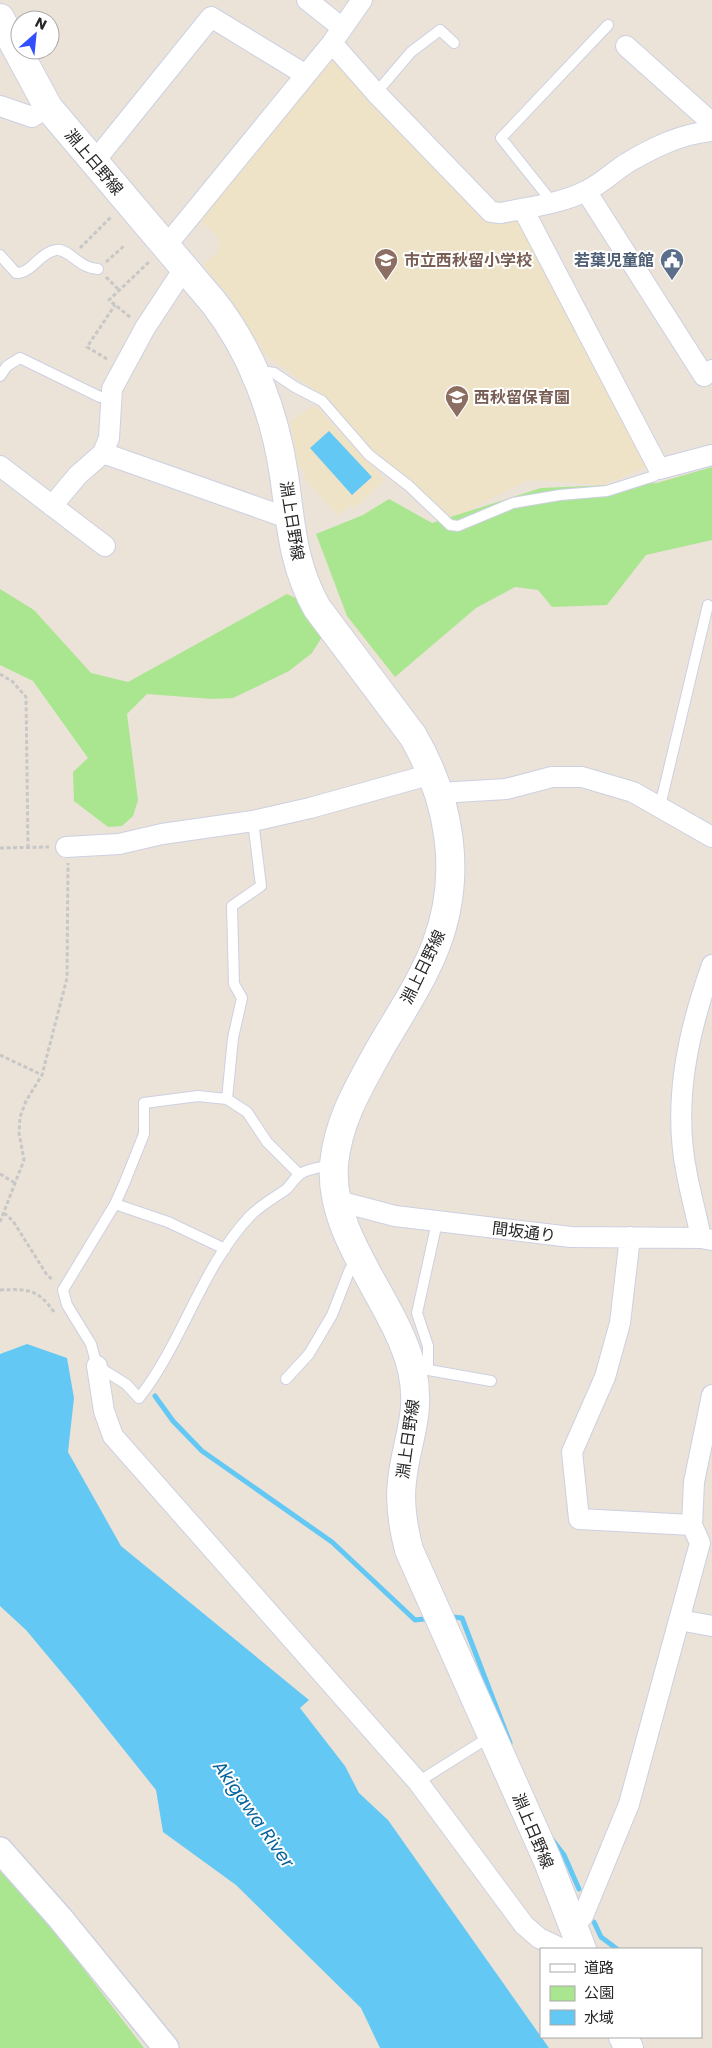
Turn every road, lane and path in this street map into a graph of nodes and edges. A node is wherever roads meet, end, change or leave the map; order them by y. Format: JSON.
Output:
{"nodes":[{"id":1,"x":307,"y":0,"type":"edge"},
{"id":2,"x":362,"y":0,"type":"edge"},
{"id":3,"x":608,"y":26,"type":"dead end"},
{"id":4,"x":2,"y":29,"type":"edge"},
{"id":5,"x":337,"y":35,"type":"junction"},
{"id":6,"x":454,"y":43,"type":"dead end"},
{"id":7,"x":626,"y":46,"type":"dead end"},
{"id":8,"x":306,"y":76,"type":"junction"},
{"id":9,"x":376,"y":94,"type":"junction"},
{"id":10,"x":0,"y":106,"type":"edge"},
{"id":11,"x":48,"y":107,"type":"junction"},
{"id":12,"x":712,"y":123,"type":"edge"},
{"id":13,"x":712,"y":131,"type":"edge"},
{"id":14,"x":94,"y":162,"type":"junction"},
{"id":15,"x":586,"y":191,"type":"junction"},
{"id":16,"x":552,"y":202,"type":"junction"},
{"id":17,"x":523,"y":208,"type":"junction"},
{"id":18,"x":113,"y":215,"type":"dead end"},
{"id":19,"x":125,"y":244,"type":"dead end"},
{"id":20,"x":80,"y":247,"type":"dead end"},
{"id":21,"x":159,"y":252,"type":"junction"},
{"id":22,"x":0,"y":255,"type":"edge"},
{"id":23,"x":185,"y":267,"type":"junction"},
{"id":24,"x":98,"y":269,"type":"joint"},
{"id":25,"x":115,"y":305,"type":"junction"},
{"id":26,"x":135,"y":321,"type":"dead end"},
{"id":27,"x":115,"y":364,"type":"dead end"},
{"id":28,"x":254,"y":369,"type":"junction"},
{"id":29,"x":712,"y":370,"type":"edge"},
{"id":30,"x":0,"y":376,"type":"edge"},
{"id":31,"x":112,"y":398,"type":"junction"},
{"id":32,"x":102,"y":453,"type":"junction"},
{"id":33,"x":712,"y":455,"type":"edge"},
{"id":34,"x":0,"y":466,"type":"edge"},
{"id":35,"x":659,"y":470,"type":"junction"},
{"id":36,"x":52,"y":506,"type":"junction"},
{"id":37,"x":288,"y":518,"type":"junction"},
{"id":38,"x":106,"y":546,"type":"dead end"},
{"id":39,"x":708,"y":605,"type":"dead end"},
{"id":40,"x":0,"y":674,"type":"edge"},
{"id":41,"x":435,"y":784,"type":"junction"},
{"id":42,"x":660,"y":806,"type":"junction"},
{"id":43,"x":253,"y":821,"type":"junction"},
{"id":44,"x":712,"y":837,"type":"edge"},
{"id":45,"x":28,"y":847,"type":"junction"},
{"id":46,"x":66,"y":847,"type":"junction"},
{"id":47,"x":0,"y":848,"type":"edge"},
{"id":48,"x":712,"y":965,"type":"edge"},
{"id":49,"x":0,"y":1054,"type":"edge"},
{"id":50,"x":42,"y":1076,"type":"junction"},
{"id":51,"x":227,"y":1099,"type":"junction"},
{"id":52,"x":334,"y":1165,"type":"junction"},
{"id":53,"x":0,"y":1174,"type":"edge"},
{"id":54,"x":299,"y":1174,"type":"junction"},
{"id":55,"x":15,"y":1183,"type":"junction"},
{"id":56,"x":338,"y":1201,"type":"junction"},
{"id":57,"x":115,"y":1204,"type":"junction"},
{"id":58,"x":4,"y":1213,"type":"junction"},
{"id":59,"x":0,"y":1222,"type":"edge"},
{"id":60,"x":437,"y":1222,"type":"junction"},
{"id":61,"x":630,"y":1237,"type":"junction"},
{"id":62,"x":707,"y":1239,"type":"edge"},
{"id":63,"x":226,"y":1249,"type":"junction"},
{"id":64,"x":362,"y":1262,"type":"junction"},
{"id":65,"x":0,"y":1290,"type":"edge"},
{"id":66,"x":63,"y":1290,"type":"junction"},
{"id":67,"x":57,"y":1316,"type":"dead end"},
{"id":68,"x":97,"y":1366,"type":"junction"},
{"id":69,"x":420,"y":1370,"type":"junction"},
{"id":70,"x":286,"y":1379,"type":"dead end"},
{"id":71,"x":492,"y":1381,"type":"dead end"},
{"id":72,"x":712,"y":1395,"type":"edge"},
{"id":73,"x":701,"y":1534,"type":"edge"},
{"id":74,"x":679,"y":1620,"type":"junction"},
{"id":75,"x":712,"y":1626,"type":"edge"},
{"id":76,"x":492,"y":1735,"type":"junction"},
{"id":77,"x":418,"y":1782,"type":"junction"},
{"id":78,"x":2,"y":1856,"type":"edge"},
{"id":79,"x":572,"y":1942,"type":"edge"},
{"id":80,"x":166,"y":2048,"type":"edge"}],
"edges":[{"from":1,"to":5,"type":"street"},
{"from":2,"to":5,"type":"street"},
{"from":3,"to":16,"type":"lane"},
{"from":4,"to":11,"type":"main road","name":"淵上日野線"},
{"from":5,"to":8,"type":"street"},
{"from":5,"to":9,"type":"street"},
{"from":6,"to":9,"type":"lane"},
{"from":7,"to":12,"type":"street"},
{"from":8,"to":14,"type":"street"},
{"from":8,"to":21,"type":"street"},
{"from":9,"to":17,"type":"street"},
{"from":10,"to":11,"type":"street"},
{"from":11,"to":14,"type":"main road","name":"淵上日野線"},
{"from":13,"to":15,"type":"street"},
{"from":14,"to":21,"type":"main road","name":"淵上日野線"},
{"from":15,"to":16,"type":"street"},
{"from":15,"to":29,"type":"street"},
{"from":16,"to":17,"type":"street"},
{"from":17,"to":35,"type":"street"},
{"from":18,"to":20,"type":"path"},
{"from":19,"to":24,"type":"path"},
{"from":21,"to":23,"type":"main road","name":"淵上日野線"},
{"from":21,"to":25,"type":"path"},
{"from":22,"to":24,"type":"lane"},
{"from":23,"to":28,"type":"main road","name":"淵上日野線"},
{"from":23,"to":31,"type":"street"},
{"from":25,"to":26,"type":"path"},
{"from":25,"to":27,"type":"path"},
{"from":28,"to":35,"type":"lane"},
{"from":28,"to":37,"type":"main road","name":"淵上日野線"},
{"from":30,"to":31,"type":"lane"},
{"from":31,"to":32,"type":"street"},
{"from":32,"to":36,"type":"street"},
{"from":32,"to":37,"type":"street"},
{"from":33,"to":35,"type":"street"},
{"from":34,"to":36,"type":"street"},
{"from":36,"to":38,"type":"street"},
{"from":37,"to":41,"type":"main road","name":"淵上日野線"},
{"from":39,"to":42,"type":"lane"},
{"from":40,"to":45,"type":"path"},
{"from":41,"to":42,"type":"street"},
{"from":41,"to":43,"type":"street"},
{"from":41,"to":52,"type":"main road","name":"淵上日野線"},
{"from":42,"to":44,"type":"street"},
{"from":43,"to":46,"type":"street"},
{"from":43,"to":51,"type":"lane"},
{"from":45,"to":46,"type":"path"},
{"from":45,"to":47,"type":"path"},
{"from":46,"to":50,"type":"path"},
{"from":48,"to":62,"type":"street"},
{"from":49,"to":50,"type":"path"},
{"from":50,"to":55,"type":"path"},
{"from":51,"to":54,"type":"lane"},
{"from":51,"to":57,"type":"lane"},
{"from":52,"to":54,"type":"lane"},
{"from":52,"to":56,"type":"main road","name":"淵上日野線"},
{"from":53,"to":55,"type":"path"},
{"from":54,"to":63,"type":"lane"},
{"from":55,"to":58,"type":"path"},
{"from":56,"to":60,"type":"street","name":"間坂通り"},
{"from":56,"to":64,"type":"main road","name":"淵上日野線"},
{"from":57,"to":63,"type":"lane"},
{"from":57,"to":66,"type":"lane"},
{"from":58,"to":59,"type":"path"},
{"from":58,"to":66,"type":"path"},
{"from":60,"to":61,"type":"street","name":"間坂通り"},
{"from":60,"to":69,"type":"lane"},
{"from":61,"to":62,"type":"street","name":"間坂通り"},
{"from":61,"to":73,"type":"street"},
{"from":63,"to":68,"type":"lane"},
{"from":64,"to":69,"type":"main road","name":"淵上日野線"},
{"from":64,"to":70,"type":"lane"},
{"from":65,"to":67,"type":"path"},
{"from":66,"to":68,"type":"lane"},
{"from":68,"to":77,"type":"street"},
{"from":69,"to":71,"type":"lane"},
{"from":69,"to":76,"type":"main road","name":"淵上日野線"},
{"from":72,"to":73,"type":"street"},
{"from":73,"to":74,"type":"street"},
{"from":74,"to":75,"type":"street"},
{"from":74,"to":79,"type":"street"},
{"from":76,"to":77,"type":"lane"},
{"from":76,"to":79,"type":"main road","name":"淵上日野線"},
{"from":77,"to":79,"type":"street"},
{"from":78,"to":80,"type":"street"}]}
